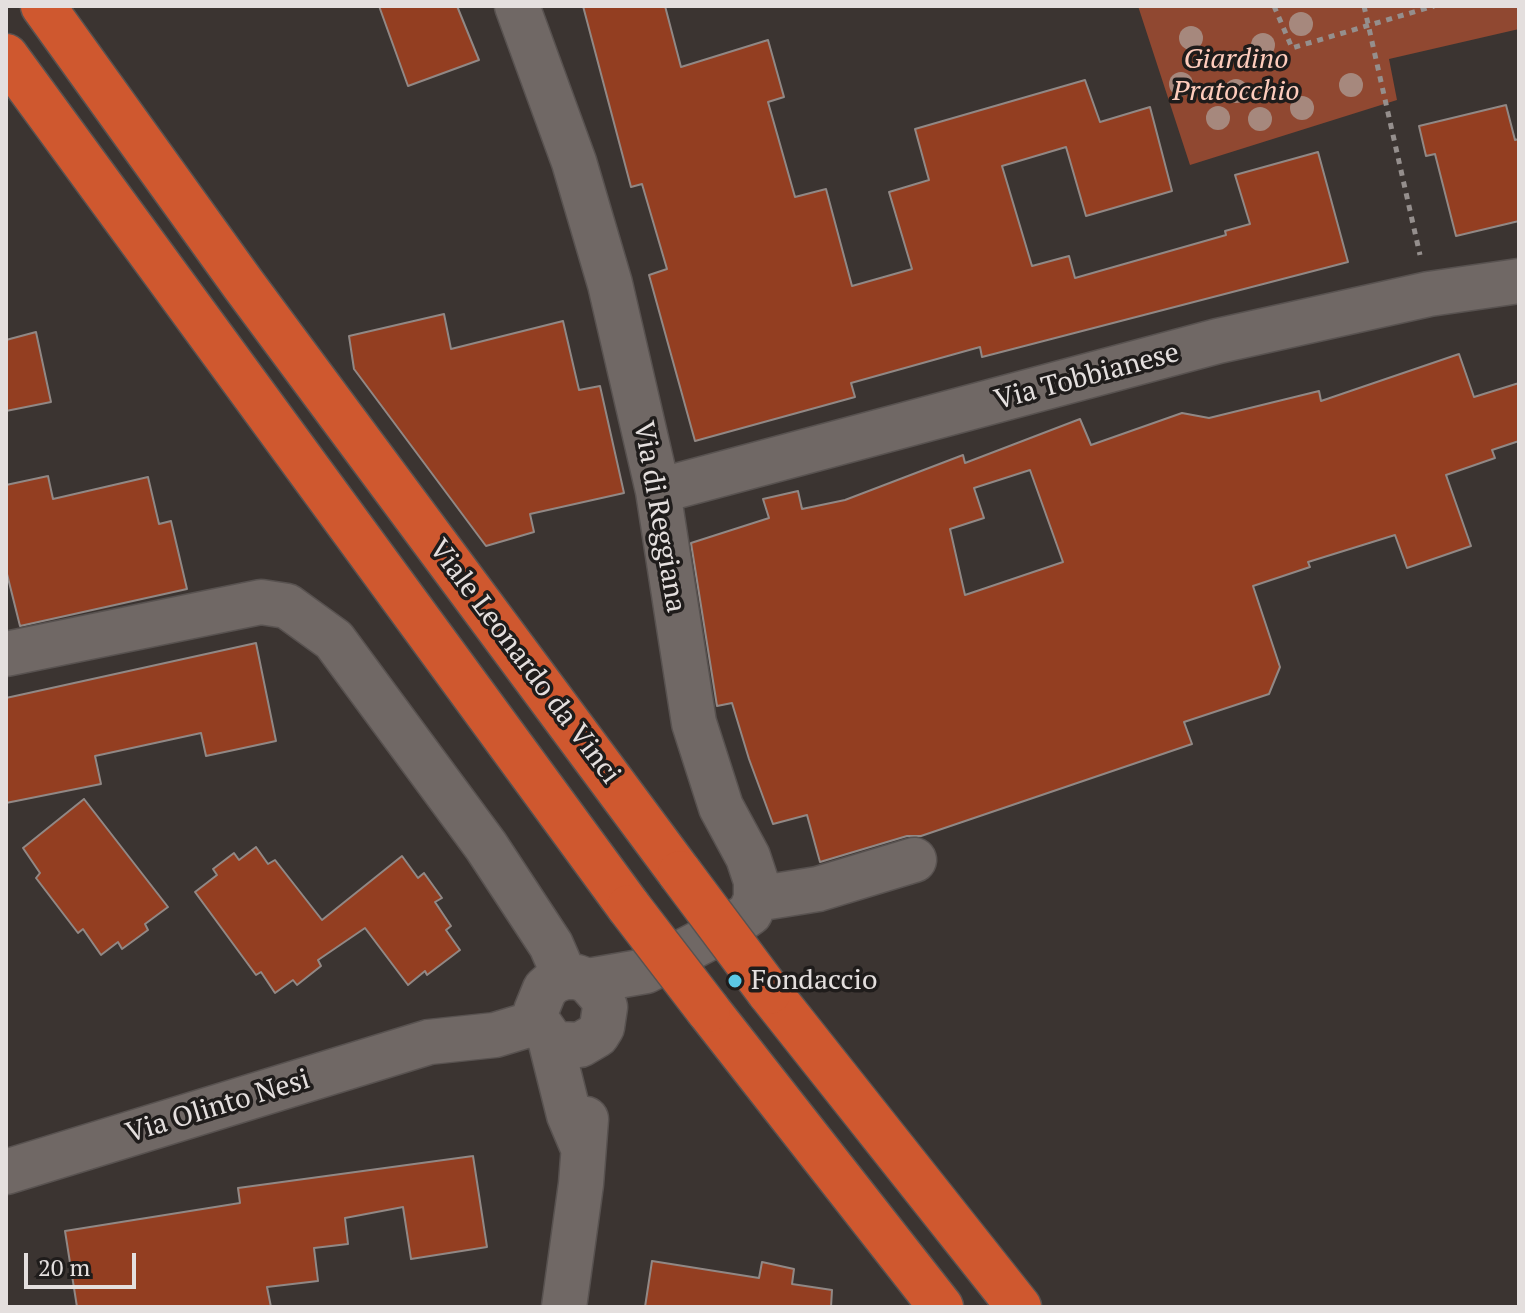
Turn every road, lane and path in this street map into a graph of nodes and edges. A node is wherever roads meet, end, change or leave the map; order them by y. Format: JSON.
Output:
{"nodes":[{"id":1,"x":43,"y":6,"type":"edge"},
{"id":2,"x":517,"y":6,"type":"edge"},
{"id":3,"x":1274,"y":6,"type":"edge"},
{"id":4,"x":1364,"y":6,"type":"edge"},
{"id":5,"x":1434,"y":6,"type":"edge"},
{"id":6,"x":1369,"y":26,"type":"junction"},
{"id":7,"x":6,"y":56,"type":"edge"},
{"id":8,"x":1519,"y":281,"type":"edge"},
{"id":9,"x":1429,"y":294,"type":"junction"},
{"id":10,"x":658,"y":491,"type":"junction"},
{"id":11,"x":6,"y":654,"type":"edge"},
{"id":12,"x":914,"y":860,"type":"dead end"},
{"id":13,"x":756,"y":899,"type":"junction"},
{"id":14,"x":568,"y":1011,"type":"junction"},
{"id":15,"x":6,"y":1172,"type":"edge"},
{"id":16,"x":564,"y":1307,"type":"edge"},
{"id":17,"x":941,"y":1307,"type":"edge"},
{"id":18,"x":1019,"y":1307,"type":"edge"}],
"edges":[{"from":1,"to":18,"type":"highway","name":"Viale Leonardo da Vinci","bridge":true},
{"from":2,"to":10,"type":"street","name":"Via di Reggiana"},
{"from":3,"to":6,"type":"path"},
{"from":4,"to":6,"type":"path"},
{"from":5,"to":6,"type":"path"},
{"from":6,"to":9,"type":"path"},
{"from":7,"to":17,"type":"highway","name":"Viale Leonardo da Vinci","bridge":true},
{"from":8,"to":9,"type":"street","name":"Via Tobbianese"},
{"from":9,"to":10,"type":"street","name":"Via Tobbianese"},
{"from":10,"to":13,"type":"street","name":"Via di Reggiana"},
{"from":11,"to":14,"type":"street"},
{"from":12,"to":13,"type":"street"},
{"from":13,"to":14,"type":"street"},
{"from":14,"to":15,"type":"street","name":"Via Olinto Nesi"},
{"from":14,"to":16,"type":"street"}]}
